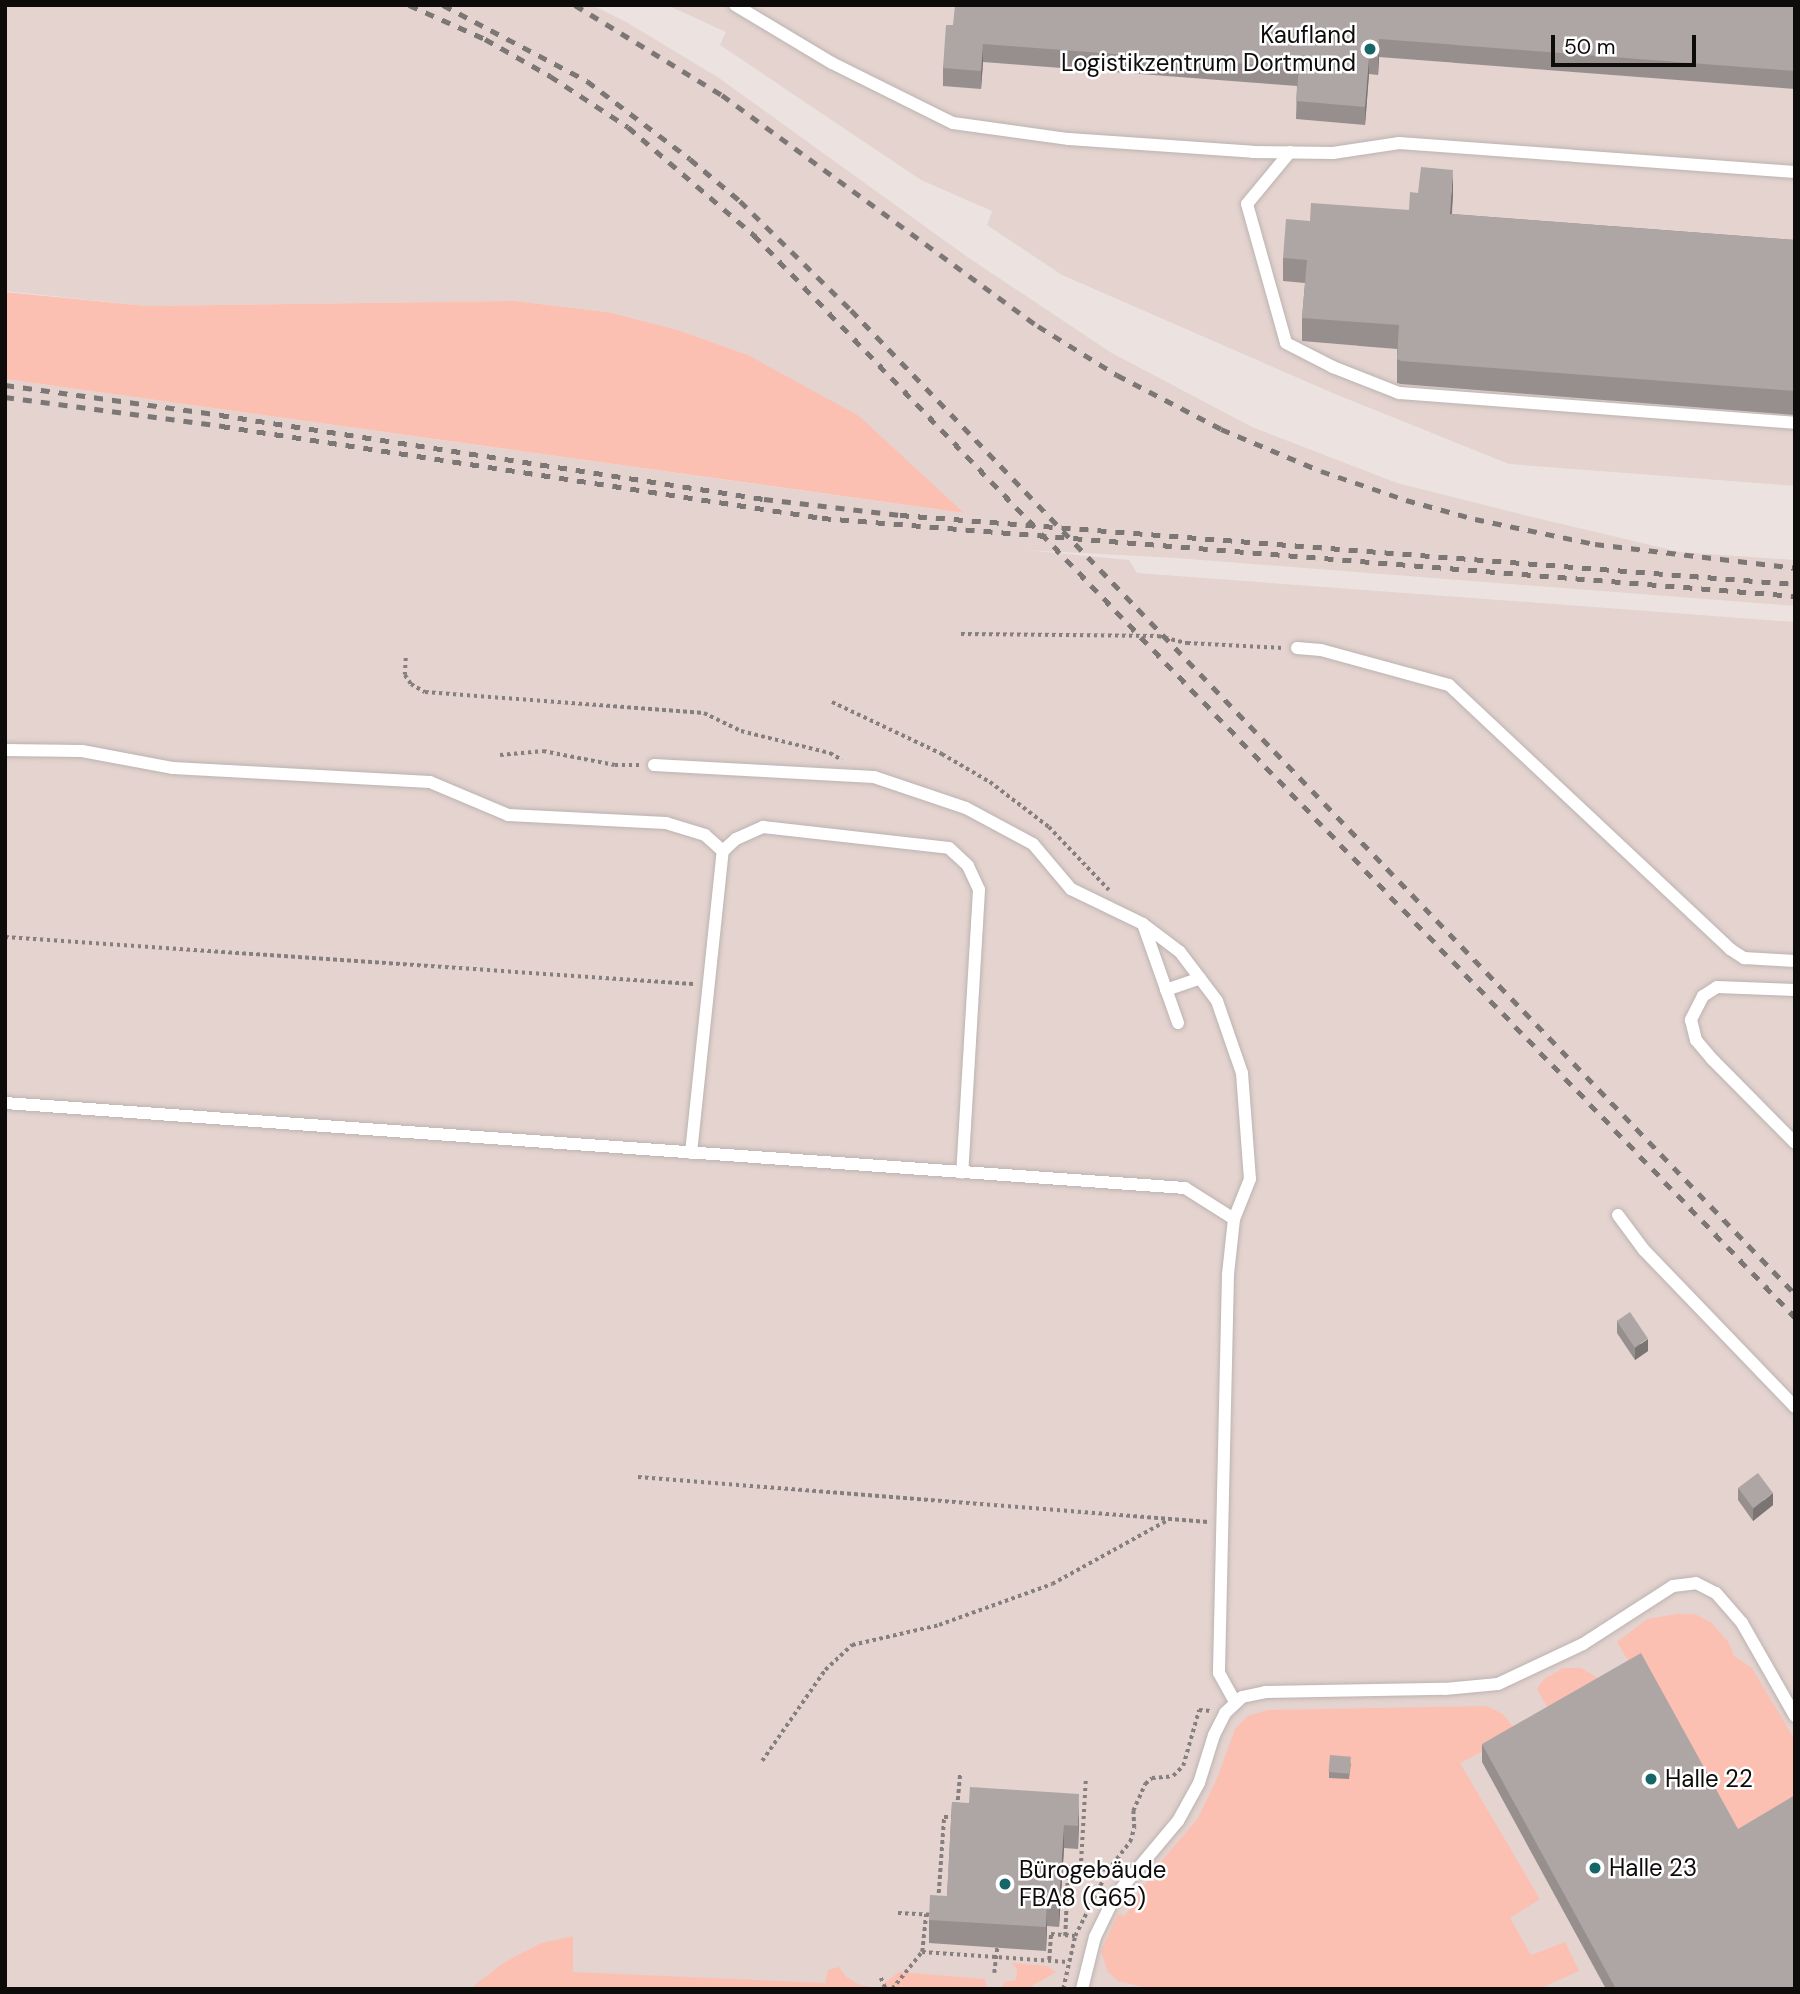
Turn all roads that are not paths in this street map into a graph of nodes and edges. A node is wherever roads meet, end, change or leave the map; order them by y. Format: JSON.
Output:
{"nodes":[{"id":1,"x":735,"y":5,"type":"edge"},
{"id":2,"x":1290,"y":152,"type":"junction"},
{"id":3,"x":1795,"y":172,"type":"edge"},
{"id":4,"x":1795,"y":424,"type":"edge"},
{"id":5,"x":1297,"y":648,"type":"road end"},
{"id":6,"x":5,"y":750,"type":"edge"},
{"id":7,"x":654,"y":765,"type":"road end"},
{"id":8,"x":723,"y":851,"type":"junction"},
{"id":9,"x":1143,"y":924,"type":"junction"},
{"id":10,"x":1795,"y":961,"type":"edge"},
{"id":11,"x":1200,"y":978,"type":"junction"},
{"id":12,"x":1166,"y":990,"type":"junction"},
{"id":13,"x":1795,"y":990,"type":"edge"},
{"id":14,"x":1178,"y":1023,"type":"dead end"},
{"id":15,"x":5,"y":1103,"type":"edge"},
{"id":16,"x":1795,"y":1143,"type":"edge"},
{"id":17,"x":691,"y":1153,"type":"junction"},
{"id":18,"x":961,"y":1172,"type":"junction"},
{"id":19,"x":1618,"y":1215,"type":"dead end"},
{"id":20,"x":1234,"y":1219,"type":"junction"},
{"id":21,"x":1795,"y":1407,"type":"edge"},
{"id":22,"x":1235,"y":1702,"type":"junction"},
{"id":23,"x":1795,"y":1716,"type":"edge"},
{"id":24,"x":1082,"y":1989,"type":"edge"}],
"edges":[{"from":1,"to":2,"type":"lane"},
{"from":2,"to":3,"type":"lane"},
{"from":2,"to":4,"type":"lane"},
{"from":5,"to":10,"type":"lane"},
{"from":6,"to":8,"type":"lane"},
{"from":7,"to":9,"type":"lane"},
{"from":8,"to":17,"type":"lane"},
{"from":8,"to":18,"type":"lane"},
{"from":9,"to":11,"type":"lane"},
{"from":9,"to":12,"type":"lane"},
{"from":11,"to":12,"type":"lane"},
{"from":11,"to":20,"type":"lane"},
{"from":12,"to":14,"type":"lane"},
{"from":13,"to":16,"type":"lane"},
{"from":15,"to":17,"type":"lane"},
{"from":17,"to":18,"type":"lane"},
{"from":18,"to":20,"type":"lane"},
{"from":19,"to":21,"type":"lane"},
{"from":20,"to":22,"type":"lane"},
{"from":22,"to":23,"type":"lane"},
{"from":22,"to":24,"type":"lane"}]}
